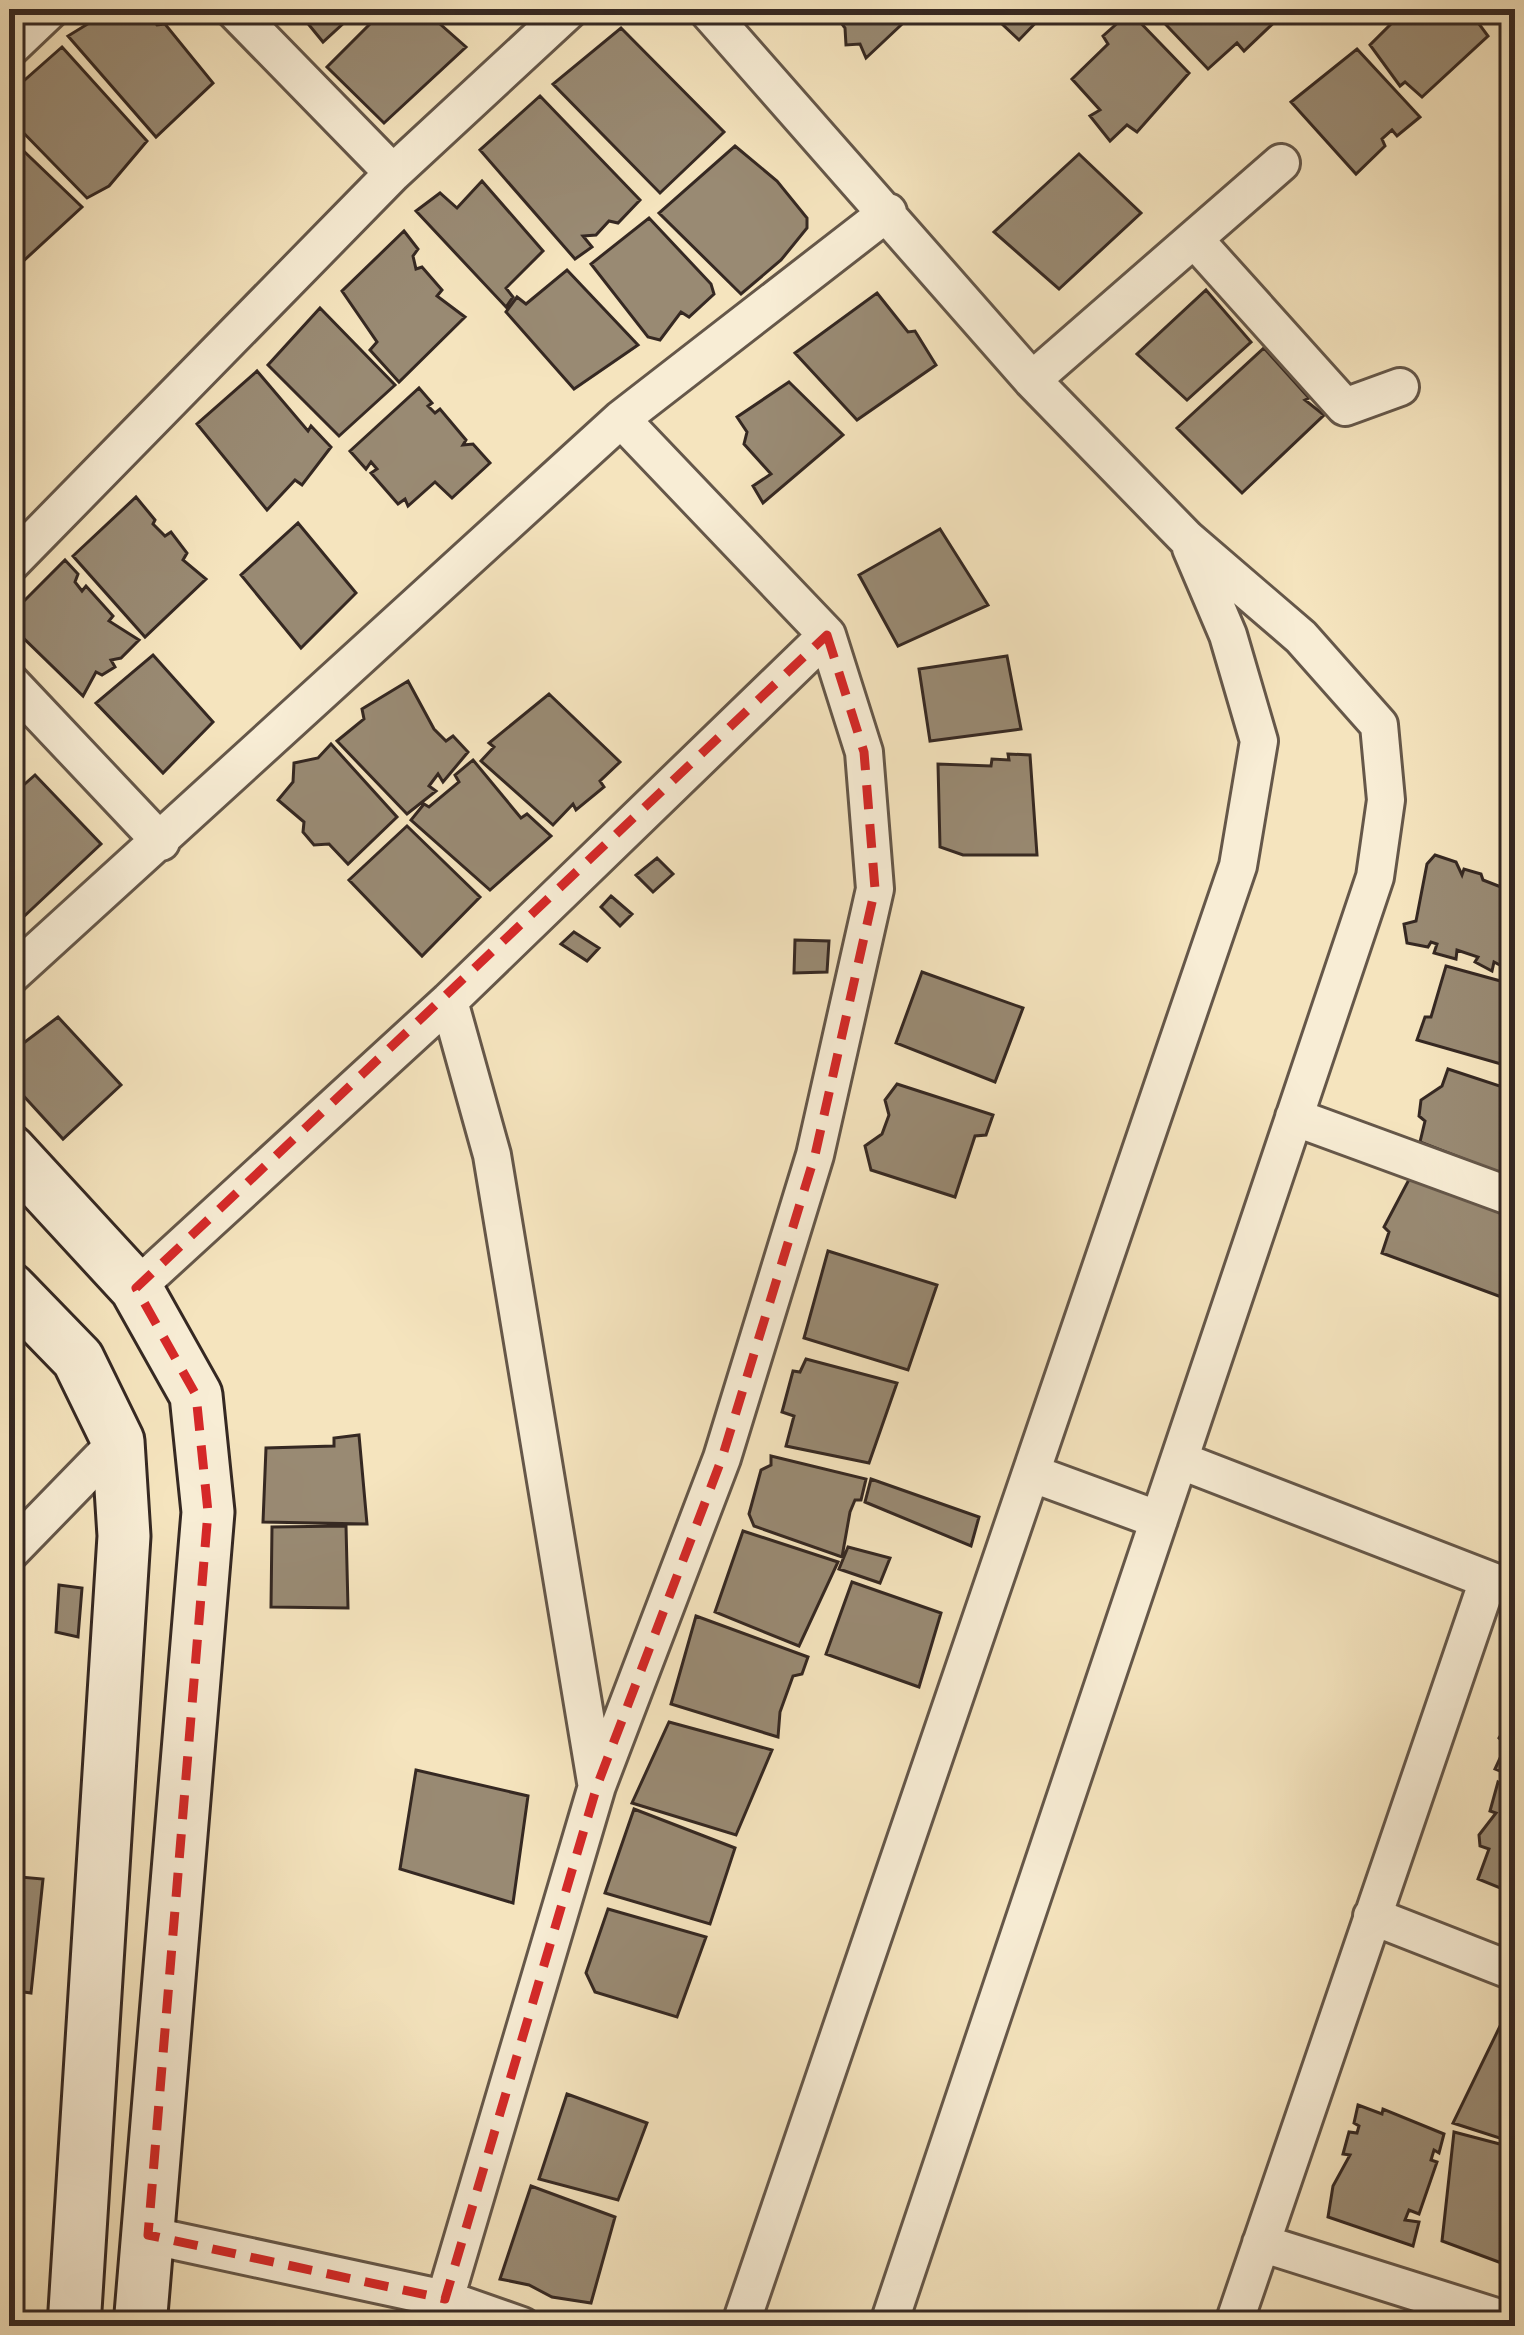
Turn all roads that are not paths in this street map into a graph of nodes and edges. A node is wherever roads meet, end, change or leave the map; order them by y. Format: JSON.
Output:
{"nodes":[{"id":1,"x":51,"y":9,"type":"edge"},
{"id":2,"x":233,"y":9,"type":"edge"},
{"id":3,"x":569,"y":9,"type":"edge"},
{"id":4,"x":706,"y":9,"type":"edge"},
{"id":5,"x":9,"y":49,"type":"edge"},
{"id":6,"x":1282,"y":163,"type":"dead end"},
{"id":7,"x":393,"y":173,"type":"junction"},
{"id":8,"x":889,"y":212,"type":"junction"},
{"id":9,"x":1194,"y":239,"type":"junction"},
{"id":10,"x":1032,"y":380,"type":"junction"},
{"id":11,"x":1400,"y":387,"type":"dead end"},
{"id":12,"x":621,"y":419,"type":"junction"},
{"id":13,"x":1187,"y":539,"type":"junction"},
{"id":14,"x":9,"y":565,"type":"edge"},
{"id":15,"x":827,"y":634,"type":"junction"},
{"id":16,"x":9,"y":681,"type":"edge"},
{"id":17,"x":161,"y":842,"type":"junction"},
{"id":18,"x":9,"y":977,"type":"edge"},
{"id":19,"x":449,"y":1000,"type":"junction"},
{"id":20,"x":1294,"y":1118,"type":"junction"},
{"id":21,"x":9,"y":1150,"type":"edge"},
{"id":22,"x":1515,"y":1198,"type":"edge"},
{"id":23,"x":9,"y":1288,"type":"edge"},
{"id":24,"x":136,"y":1288,"type":"junction"},
{"id":25,"x":118,"y":1442,"type":"junction"},
{"id":26,"x":1179,"y":1460,"type":"junction"},
{"id":27,"x":1031,"y":1473,"type":"junction"},
{"id":28,"x":1159,"y":1520,"type":"junction"},
{"id":29,"x":9,"y":1553,"type":"edge"},
{"id":30,"x":1502,"y":1585,"type":"edge"},
{"id":31,"x":597,"y":1786,"type":"junction"},
{"id":32,"x":1372,"y":1916,"type":"junction"},
{"id":33,"x":1515,"y":1972,"type":"edge"},
{"id":34,"x":148,"y":2235,"type":"junction"},
{"id":35,"x":1262,"y":2243,"type":"junction"},
{"id":36,"x":445,"y":2300,"type":"junction"},
{"id":37,"x":1515,"y":2324,"type":"edge"},
{"id":38,"x":74,"y":2326,"type":"edge"},
{"id":39,"x":140,"y":2326,"type":"edge"},
{"id":40,"x":522,"y":2326,"type":"edge"},
{"id":41,"x":740,"y":2326,"type":"edge"},
{"id":42,"x":888,"y":2326,"type":"edge"},
{"id":43,"x":1233,"y":2326,"type":"edge"}],
"edges":[{"from":1,"to":5,"type":"street"},
{"from":2,"to":7,"type":"street"},
{"from":3,"to":7,"type":"street"},
{"from":4,"to":8,"type":"street"},
{"from":6,"to":9,"type":"street"},
{"from":7,"to":14,"type":"street"},
{"from":8,"to":10,"type":"street"},
{"from":8,"to":12,"type":"street"},
{"from":9,"to":10,"type":"street"},
{"from":9,"to":11,"type":"street"},
{"from":10,"to":13,"type":"street"},
{"from":12,"to":15,"type":"street"},
{"from":12,"to":17,"type":"street"},
{"from":13,"to":20,"type":"street"},
{"from":13,"to":27,"type":"street"},
{"from":15,"to":19,"type":"street"},
{"from":15,"to":31,"type":"street"},
{"from":16,"to":17,"type":"street"},
{"from":17,"to":18,"type":"street"},
{"from":19,"to":24,"type":"street"},
{"from":19,"to":31,"type":"street"},
{"from":20,"to":22,"type":"street"},
{"from":20,"to":26,"type":"street"},
{"from":21,"to":24,"type":"street"},
{"from":23,"to":25,"type":"street"},
{"from":24,"to":34,"type":"street"},
{"from":25,"to":29,"type":"street"},
{"from":25,"to":38,"type":"street"},
{"from":26,"to":28,"type":"street"},
{"from":26,"to":30,"type":"street"},
{"from":27,"to":28,"type":"street"},
{"from":27,"to":41,"type":"street"},
{"from":28,"to":42,"type":"street"},
{"from":30,"to":32,"type":"street"},
{"from":31,"to":36,"type":"street"},
{"from":32,"to":33,"type":"street"},
{"from":32,"to":35,"type":"street"},
{"from":34,"to":36,"type":"street"},
{"from":34,"to":39,"type":"street"},
{"from":35,"to":37,"type":"street"},
{"from":35,"to":43,"type":"street"},
{"from":36,"to":40,"type":"street"}]}
